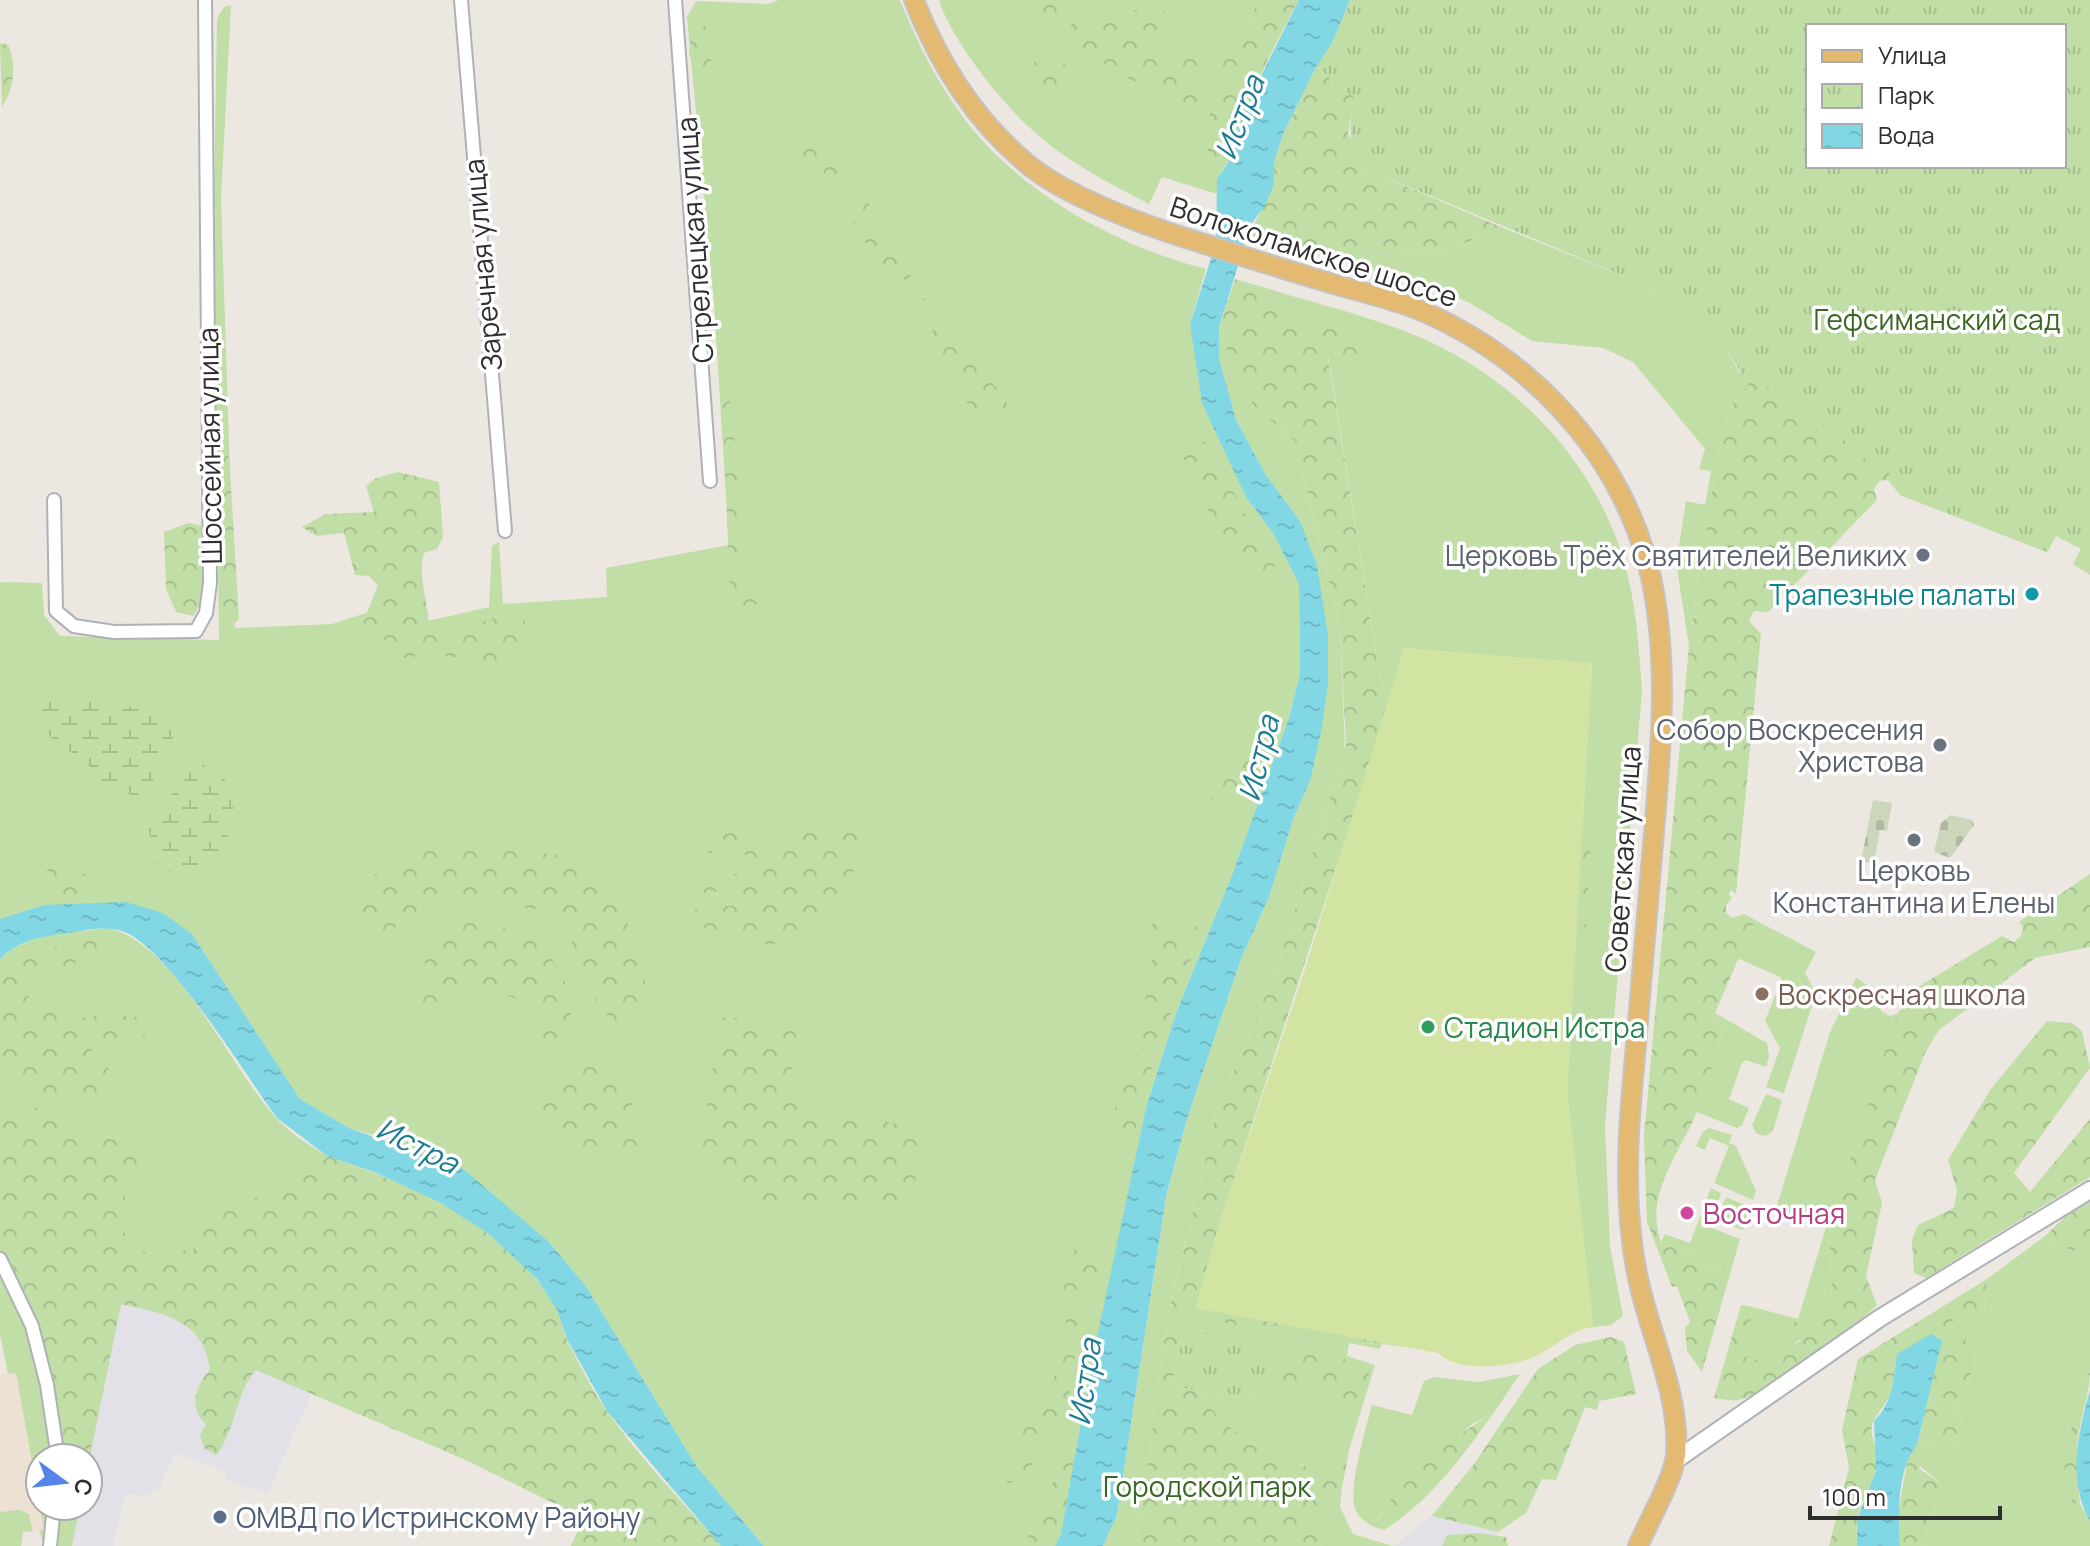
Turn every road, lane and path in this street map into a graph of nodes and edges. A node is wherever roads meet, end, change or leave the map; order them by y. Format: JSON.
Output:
{"nodes":[{"id":1,"x":198,"y":0,"type":"edge"},
{"id":2,"x":205,"y":0,"type":"edge"},
{"id":3,"x":461,"y":0,"type":"edge"},
{"id":4,"x":675,"y":0,"type":"edge"},
{"id":5,"x":914,"y":0,"type":"edge"},
{"id":6,"x":710,"y":481,"type":"dead end"},
{"id":7,"x":54,"y":500,"type":"dead end"},
{"id":8,"x":505,"y":531,"type":"dead end"},
{"id":9,"x":1662,"y":690,"type":"joint"},
{"id":10,"x":2090,"y":1190,"type":"edge"},
{"id":11,"x":0,"y":1259,"type":"edge"},
{"id":12,"x":56,"y":1442,"type":"edge"},
{"id":13,"x":1676,"y":1460,"type":"junction"},
{"id":14,"x":52,"y":1522,"type":"edge"},
{"id":15,"x":50,"y":1546,"type":"edge"},
{"id":16,"x":1638,"y":1546,"type":"edge"}],
"edges":[{"from":1,"to":2,"type":"street"},
{"from":2,"to":7,"type":"street","name":"Шоссейная улица"},
{"from":3,"to":8,"type":"street","name":"Заречная улица"},
{"from":4,"to":6,"type":"street","name":"Стрелецкая улица"},
{"from":5,"to":9,"type":"main road","name":"Волоколамское шоссе"},
{"from":9,"to":13,"type":"main road","name":"Советская улица"},
{"from":10,"to":13,"type":"main road"},
{"from":11,"to":12,"type":"street"},
{"from":13,"to":16,"type":"main road","name":"Советская улица"},
{"from":14,"to":15,"type":"street"}]}
